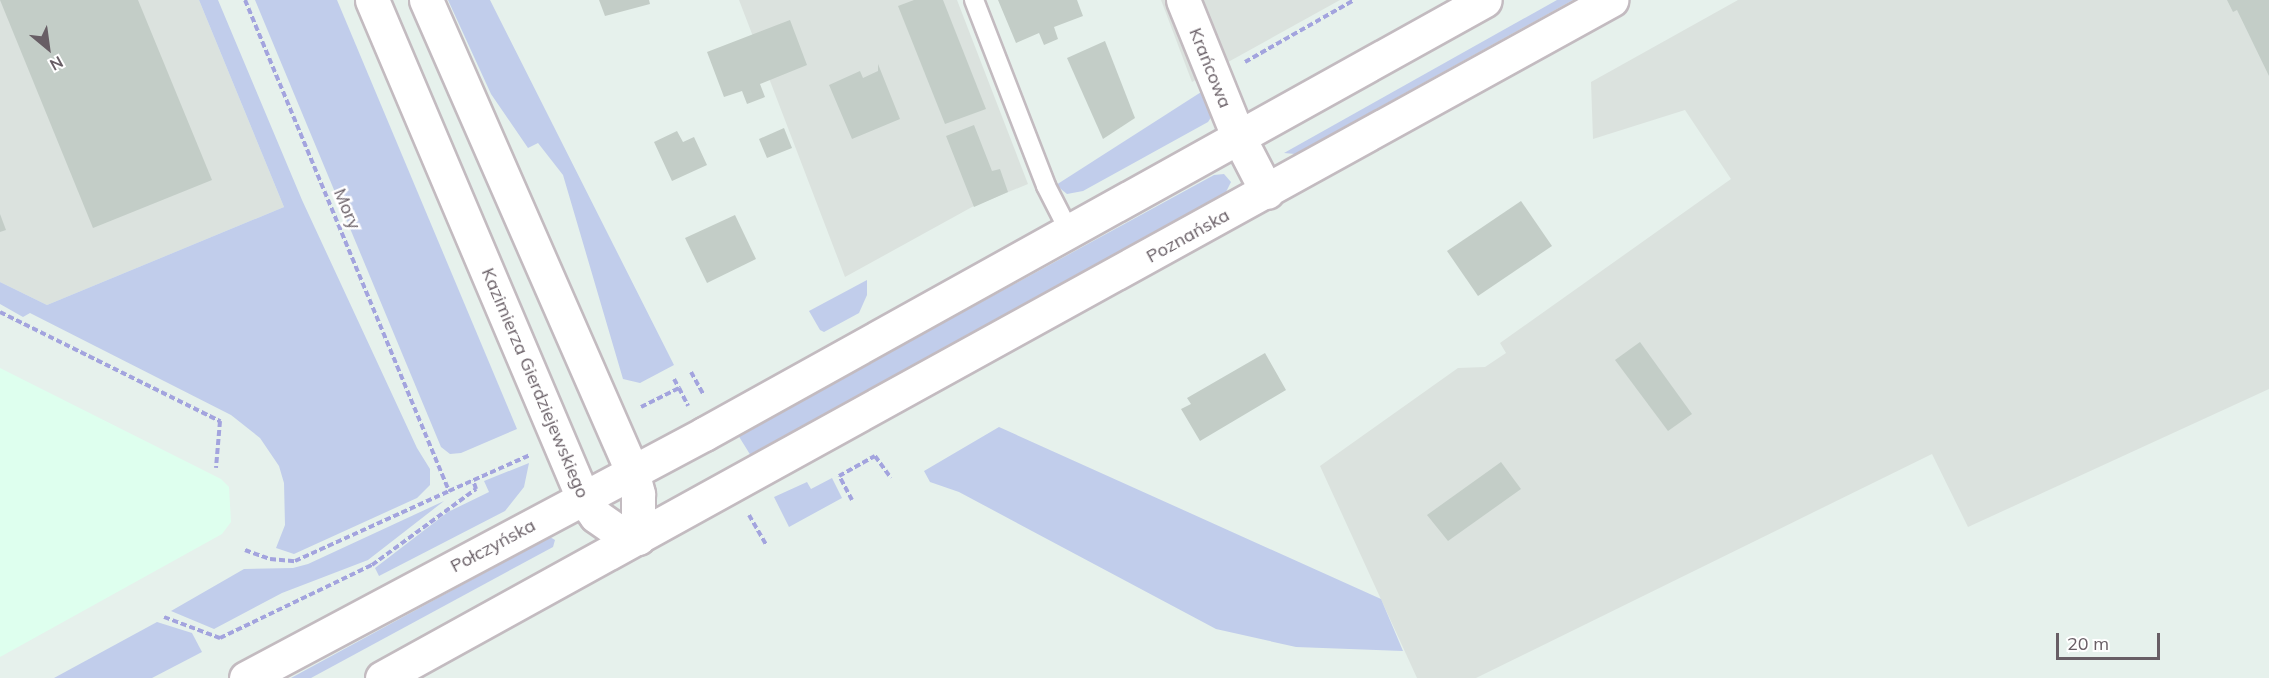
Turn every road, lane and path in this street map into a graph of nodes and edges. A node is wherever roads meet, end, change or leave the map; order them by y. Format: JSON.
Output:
{"nodes":[{"id":1,"x":245,"y":0,"type":"edge"},
{"id":2,"x":372,"y":0,"type":"edge"},
{"id":3,"x":426,"y":0,"type":"edge"},
{"id":4,"x":974,"y":0,"type":"edge"},
{"id":5,"x":1183,"y":0,"type":"edge"},
{"id":6,"x":1354,"y":0,"type":"edge"},
{"id":7,"x":1611,"y":0,"type":"edge"},
{"id":8,"x":1474,"y":3,"type":"edge"},
{"id":9,"x":1215,"y":79,"type":"junction"},
{"id":10,"x":1238,"y":136,"type":"junction"},
{"id":11,"x":1267,"y":192,"type":"junction"},
{"id":12,"x":1069,"y":231,"type":"junction"},
{"id":13,"x":0,"y":312,"type":"edge"},
{"id":14,"x":691,"y":372,"type":"dead end"},
{"id":15,"x":674,"y":379,"type":"dead end"},
{"id":16,"x":679,"y":388,"type":"junction"},
{"id":17,"x":709,"y":404,"type":"dead end"},
{"id":18,"x":640,"y":407,"type":"dead end"},
{"id":19,"x":692,"y":411,"type":"dead end"},
{"id":20,"x":526,"y":457,"type":"dead end"},
{"id":21,"x":216,"y":468,"type":"dead end"},
{"id":22,"x":632,"y":471,"type":"junction"},
{"id":23,"x":891,"y":478,"type":"dead end"},
{"id":24,"x":473,"y":480,"type":"junction"},
{"id":25,"x":449,"y":491,"type":"junction"},
{"id":26,"x":583,"y":498,"type":"junction"},
{"id":27,"x":852,"y":500,"type":"dead end"},
{"id":28,"x":638,"y":538,"type":"junction"},
{"id":29,"x":245,"y":550,"type":"dead end"},
{"id":30,"x":164,"y":617,"type":"dead end"},
{"id":31,"x":246,"y":678,"type":"edge"},
{"id":32,"x":382,"y":678,"type":"edge"}],
"edges":[{"from":1,"to":25,"type":"path","name":"Mory"},
{"from":2,"to":26,"type":"main road","name":"Kazimierza Gierdziejewskiego"},
{"from":3,"to":22,"type":"main road"},
{"from":4,"to":12,"type":"lane"},
{"from":5,"to":9,"type":"main road","name":"Krańcowa"},
{"from":6,"to":9,"type":"path"},
{"from":7,"to":11,"type":"main road","name":"Poznańska"},
{"from":8,"to":10,"type":"main road"},
{"from":9,"to":10,"type":"main road","name":"Krańcowa"},
{"from":10,"to":11,"type":"main road","name":"Krańcowa"},
{"from":10,"to":12,"type":"main road"},
{"from":11,"to":28,"type":"main road","name":"Poznańska"},
{"from":12,"to":22,"type":"main road","name":"Połczyńska"},
{"from":13,"to":21,"type":"path"},
{"from":14,"to":17,"type":"path"},
{"from":15,"to":16,"type":"path"},
{"from":16,"to":18,"type":"path"},
{"from":16,"to":19,"type":"path"},
{"from":20,"to":24,"type":"path"},
{"from":22,"to":26,"type":"main road","name":"Połczyńska"},
{"from":22,"to":28,"type":"main road"},
{"from":23,"to":27,"type":"path"},
{"from":24,"to":25,"type":"path"},
{"from":24,"to":30,"type":"path"},
{"from":25,"to":29,"type":"path"},
{"from":26,"to":28,"type":"main road","name":"Kazimierza Gierdziejewskiego"},
{"from":26,"to":31,"type":"main road","name":"Połczyńska"},
{"from":28,"to":32,"type":"main road"}]}
